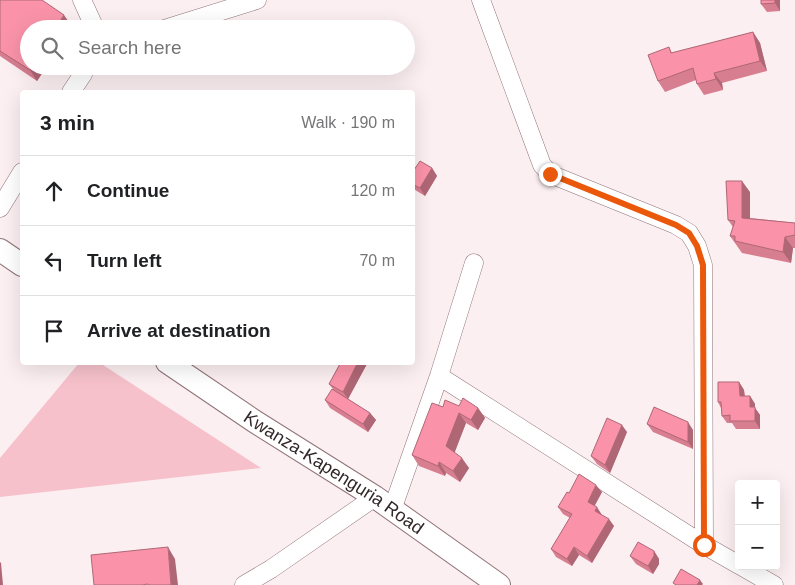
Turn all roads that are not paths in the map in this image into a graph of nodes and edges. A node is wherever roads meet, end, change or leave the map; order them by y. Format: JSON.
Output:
{"nodes":[{"id":1,"x":82,"y":0,"type":"edge"},
{"id":2,"x":257,"y":0,"type":"edge"},
{"id":3,"x":481,"y":0,"type":"edge"},
{"id":4,"x":91,"y":20,"type":"edge"},
{"id":5,"x":193,"y":20,"type":"edge"},
{"id":6,"x":82,"y":75,"type":"edge"},
{"id":7,"x":73,"y":90,"type":"edge"},
{"id":8,"x":20,"y":175,"type":"edge"},
{"id":9,"x":0,"y":208,"type":"edge"},
{"id":10,"x":0,"y":250,"type":"edge"},
{"id":11,"x":474,"y":263,"type":"dead end"},
{"id":12,"x":20,"y":264,"type":"edge"},
{"id":13,"x":171,"y":365,"type":"edge"},
{"id":14,"x":439,"y":376,"type":"junction"},
{"id":15,"x":384,"y":504,"type":"junction"},
{"id":16,"x":704,"y":545,"type":"junction"},
{"id":17,"x":735,"y":563,"type":"edge"},
{"id":18,"x":747,"y":570,"type":"edge"},
{"id":19,"x":244,"y":585,"type":"edge"},
{"id":20,"x":499,"y":585,"type":"edge"},
{"id":21,"x":774,"y":585,"type":"edge"}],
"edges":[{"from":1,"to":4,"type":"street"},
{"from":2,"to":5,"type":"street"},
{"from":3,"to":16,"type":"street"},
{"from":6,"to":7,"type":"street"},
{"from":8,"to":9,"type":"street"},
{"from":10,"to":12,"type":"street"},
{"from":11,"to":14,"type":"street"},
{"from":13,"to":15,"type":"street","name":"Kwanza-Kapenguria Road"},
{"from":14,"to":15,"type":"street"},
{"from":14,"to":16,"type":"street"},
{"from":15,"to":19,"type":"street"},
{"from":15,"to":20,"type":"street","name":"Kwanza-Kapenguria Road"},
{"from":16,"to":17,"type":"street"},
{"from":18,"to":21,"type":"street"}]}
